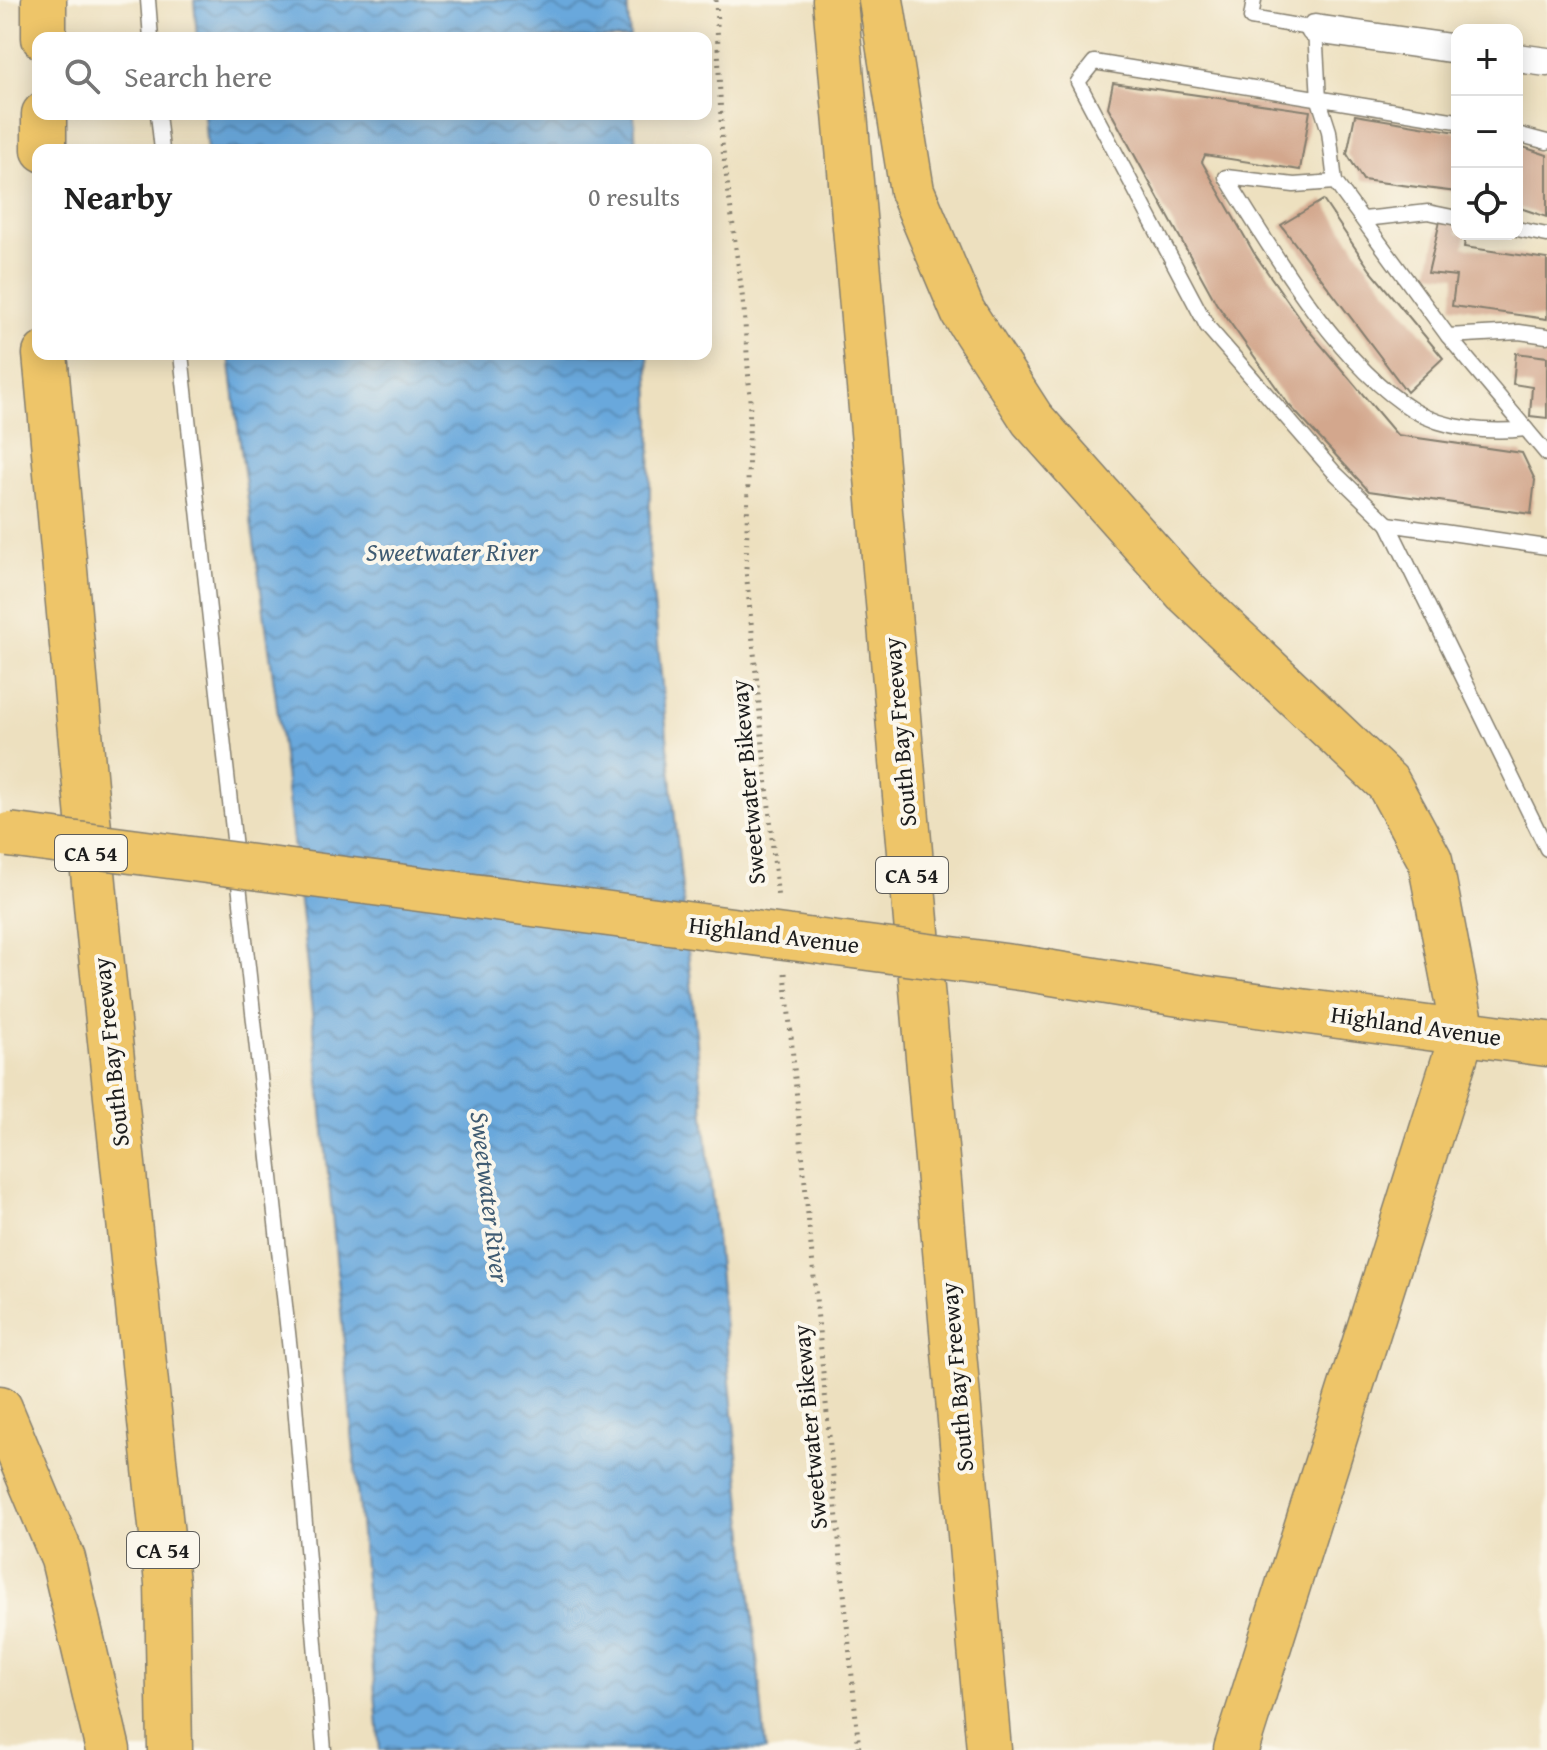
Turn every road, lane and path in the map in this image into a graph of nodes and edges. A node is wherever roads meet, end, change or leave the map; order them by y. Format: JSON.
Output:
{"nodes":[{"id":1,"x":44,"y":0,"type":"edge"},
{"id":2,"x":148,"y":0,"type":"edge"},
{"id":3,"x":716,"y":0,"type":"edge"},
{"id":4,"x":835,"y":0,"type":"edge"},
{"id":5,"x":881,"y":0,"type":"edge"},
{"id":6,"x":1254,"y":0,"type":"edge"},
{"id":7,"x":1315,"y":29,"type":"junction"},
{"id":8,"x":44,"y":32,"type":"edge"},
{"id":9,"x":151,"y":32,"type":"edge"},
{"id":10,"x":1451,"y":48,"type":"edge"},
{"id":11,"x":1523,"y":59,"type":"edge"},
{"id":12,"x":1547,"y":62,"type":"edge"},
{"id":13,"x":1319,"y":100,"type":"junction"},
{"id":14,"x":44,"y":120,"type":"edge"},
{"id":15,"x":159,"y":120,"type":"edge"},
{"id":16,"x":1451,"y":120,"type":"edge"},
{"id":17,"x":1523,"y":136,"type":"edge"},
{"id":18,"x":1547,"y":142,"type":"edge"},
{"id":19,"x":44,"y":144,"type":"edge"},
{"id":20,"x":161,"y":144,"type":"edge"},
{"id":21,"x":1335,"y":182,"type":"junction"},
{"id":22,"x":1451,"y":217,"type":"edge"},
{"id":23,"x":1364,"y":219,"type":"junction"},
{"id":24,"x":1523,"y":230,"type":"edge"},
{"id":25,"x":1547,"y":235,"type":"edge"},
{"id":26,"x":1448,"y":336,"type":"junction"},
{"id":27,"x":1547,"y":336,"type":"edge"},
{"id":28,"x":46,"y":360,"type":"edge"},
{"id":29,"x":182,"y":360,"type":"edge"},
{"id":30,"x":1526,"y":429,"type":"junction"},
{"id":31,"x":1546,"y":451,"type":"edge"},
{"id":32,"x":1388,"y":524,"type":"junction"},
{"id":33,"x":1547,"y":547,"type":"edge"},
{"id":34,"x":5,"y":834,"type":"edge"},
{"id":35,"x":1547,"y":849,"type":"edge"},
{"id":36,"x":779,"y":916,"type":"dead end"},
{"id":37,"x":784,"y":963,"type":"dead end"},
{"id":38,"x":1463,"y":1032,"type":"junction"},
{"id":39,"x":1547,"y":1044,"type":"edge"},
{"id":40,"x":0,"y":1408,"type":"edge"},
{"id":41,"x":108,"y":1750,"type":"edge"},
{"id":42,"x":170,"y":1750,"type":"edge"},
{"id":43,"x":324,"y":1750,"type":"edge"},
{"id":44,"x":859,"y":1750,"type":"edge"},
{"id":45,"x":989,"y":1750,"type":"edge"},
{"id":46,"x":1236,"y":1750,"type":"edge"}],
"edges":[{"from":1,"to":8,"type":"main road"},
{"from":2,"to":9,"type":"lane"},
{"from":3,"to":36,"type":"path","name":"Sweetwater Bikeway"},
{"from":4,"to":45,"type":"main road","name":"South Bay Freeway","number":"CA 54"},
{"from":5,"to":38,"type":"main road"},
{"from":6,"to":7,"type":"lane"},
{"from":7,"to":10,"type":"street"},
{"from":7,"to":13,"type":"lane"},
{"from":11,"to":12,"type":"street"},
{"from":13,"to":16,"type":"lane"},
{"from":13,"to":21,"type":"lane"},
{"from":13,"to":32,"type":"lane"},
{"from":14,"to":19,"type":"main road"},
{"from":15,"to":20,"type":"lane"},
{"from":17,"to":18,"type":"lane"},
{"from":21,"to":23,"type":"lane"},
{"from":21,"to":30,"type":"lane"},
{"from":22,"to":23,"type":"lane"},
{"from":23,"to":26,"type":"lane"},
{"from":24,"to":25,"type":"lane"},
{"from":26,"to":27,"type":"lane"},
{"from":26,"to":30,"type":"lane"},
{"from":28,"to":42,"type":"main road","name":"South Bay Freeway","number":"CA 54"},
{"from":29,"to":43,"type":"lane"},
{"from":30,"to":31,"type":"lane"},
{"from":32,"to":33,"type":"lane"},
{"from":32,"to":35,"type":"lane"},
{"from":34,"to":38,"type":"main road","name":"Highland Avenue","bridge":true},
{"from":37,"to":44,"type":"path","name":"Sweetwater Bikeway"},
{"from":38,"to":39,"type":"main road","name":"Highland Avenue"},
{"from":38,"to":46,"type":"main road"},
{"from":40,"to":41,"type":"main road"}]}
